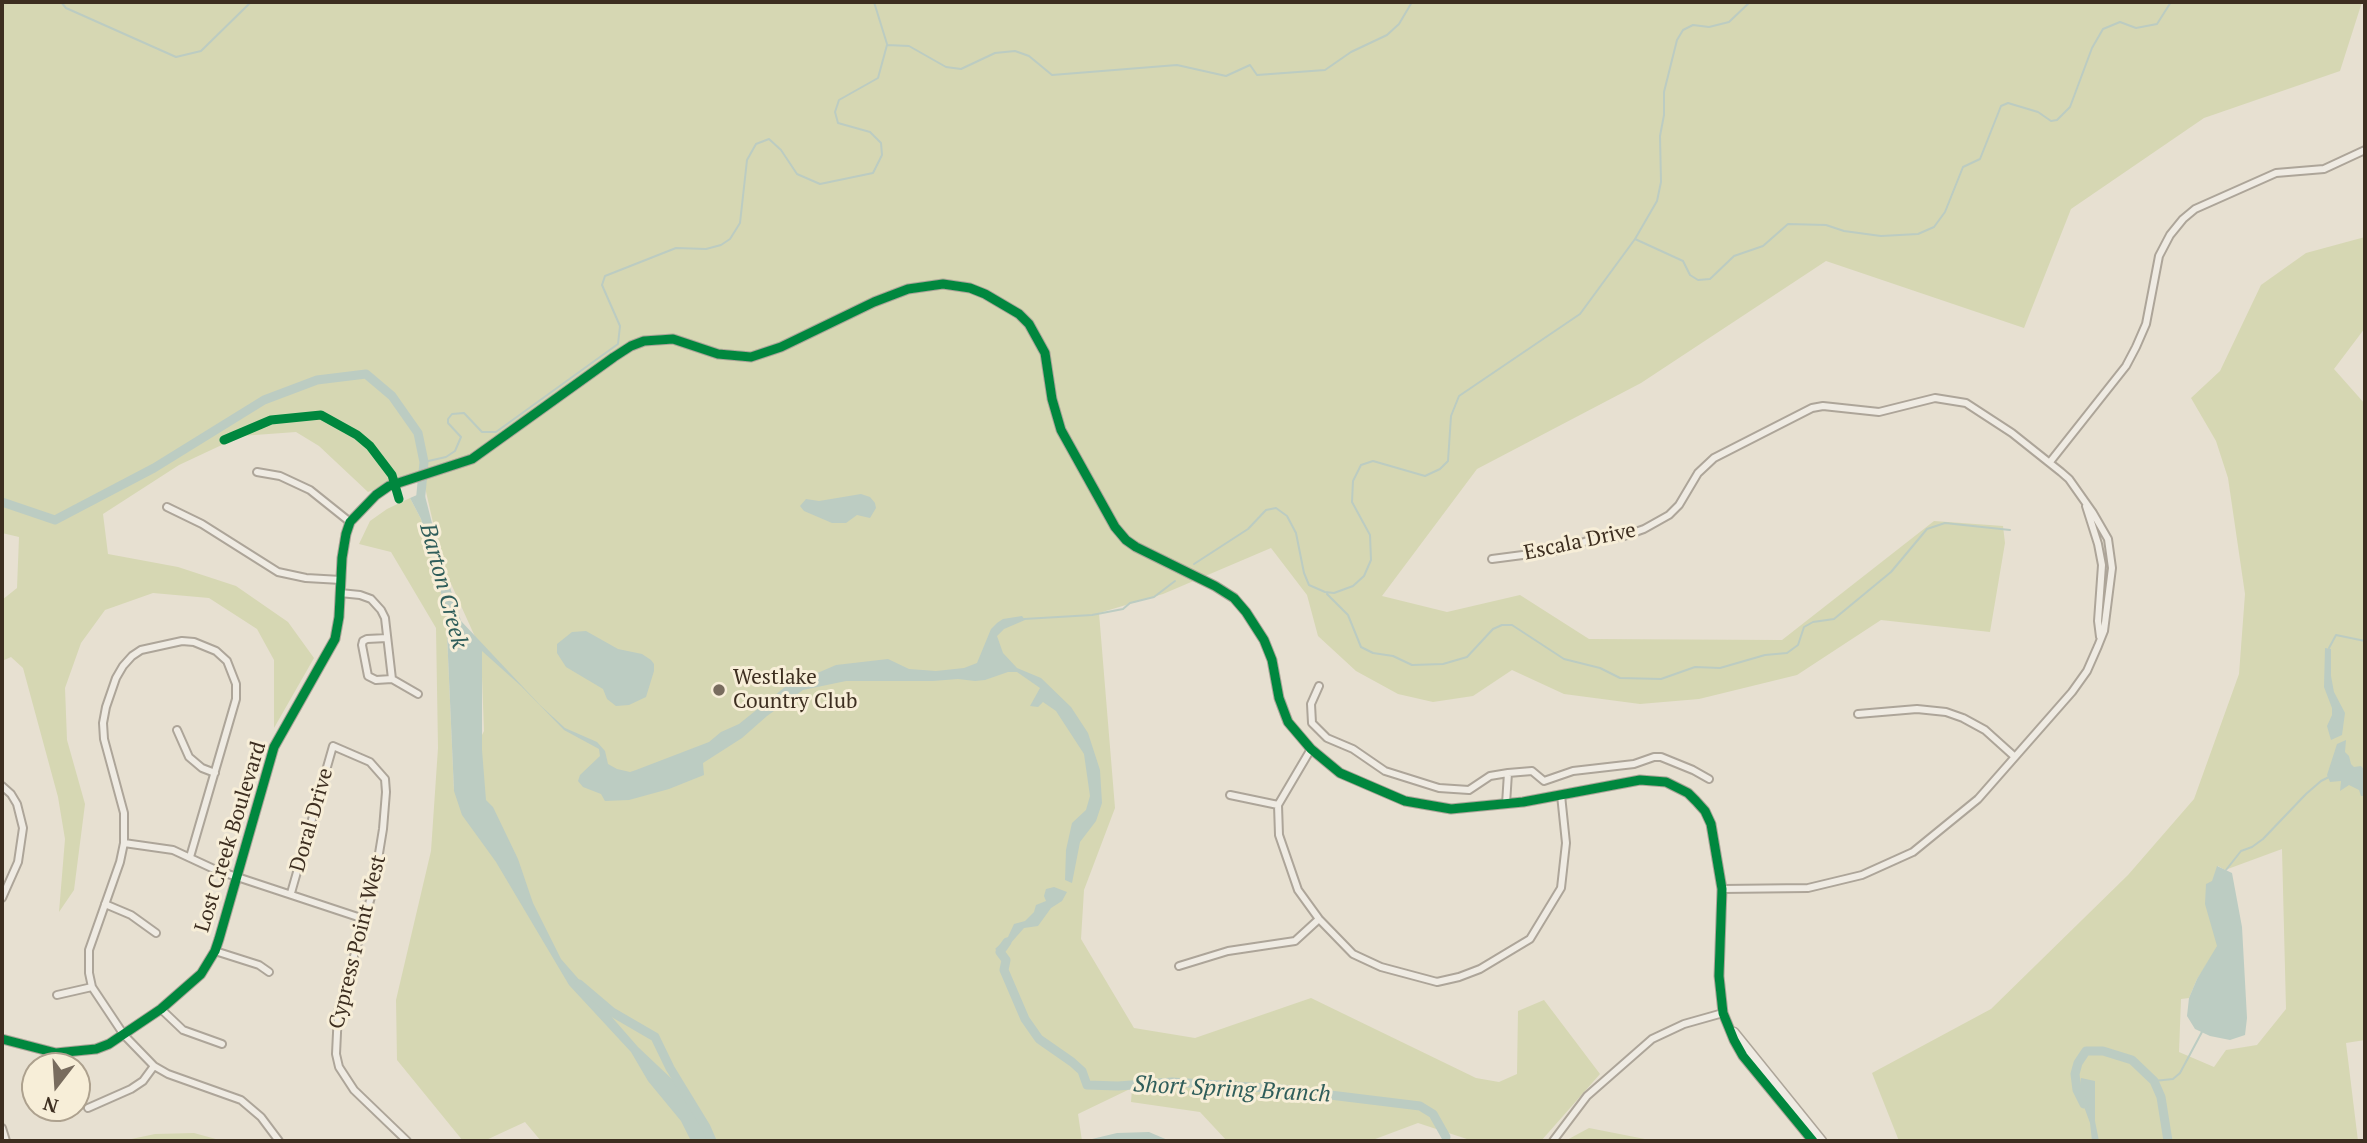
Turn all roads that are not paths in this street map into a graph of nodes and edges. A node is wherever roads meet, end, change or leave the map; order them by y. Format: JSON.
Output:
{"nodes":[{"id":1,"x":2365,"y":150,"type":"edge"},
{"id":2,"x":2050,"y":463,"type":"junction"},
{"id":3,"x":257,"y":472,"type":"dead end"},
{"id":4,"x":167,"y":507,"type":"dead end"},
{"id":5,"x":350,"y":522,"type":"junction"},
{"id":6,"x":1492,"y":559,"type":"dead end"},
{"id":7,"x":341,"y":580,"type":"junction"},
{"id":8,"x":340,"y":593,"type":"junction"},
{"id":9,"x":387,"y":638,"type":"junction"},
{"id":10,"x":392,"y":679,"type":"junction"},
{"id":11,"x":1319,"y":686,"type":"dead end"},
{"id":12,"x":418,"y":694,"type":"dead end"},
{"id":13,"x":1858,"y":714,"type":"dead end"},
{"id":14,"x":177,"y":730,"type":"dead end"},
{"id":15,"x":333,"y":746,"type":"joint"},
{"id":16,"x":1311,"y":749,"type":"junction"},
{"id":17,"x":2015,"y":757,"type":"junction"},
{"id":18,"x":215,"y":773,"type":"junction"},
{"id":19,"x":1508,"y":773,"type":"junction"},
{"id":20,"x":1709,"y":779,"type":"dead end"},
{"id":21,"x":2,"y":786,"type":"edge"},
{"id":22,"x":1230,"y":795,"type":"dead end"},
{"id":23,"x":1561,"y":795,"type":"junction"},
{"id":24,"x":1506,"y":804,"type":"junction"},
{"id":25,"x":1278,"y":805,"type":"junction"},
{"id":26,"x":124,"y":844,"type":"junction"},
{"id":27,"x":190,"y":857,"type":"junction"},
{"id":28,"x":237,"y":878,"type":"junction"},
{"id":29,"x":1722,"y":889,"type":"junction"},
{"id":30,"x":291,"y":894,"type":"junction"},
{"id":31,"x":2,"y":898,"type":"edge"},
{"id":32,"x":105,"y":904,"type":"junction"},
{"id":33,"x":364,"y":919,"type":"junction"},
{"id":34,"x":1318,"y":919,"type":"junction"},
{"id":35,"x":156,"y":933,"type":"dead end"},
{"id":36,"x":215,"y":951,"type":"junction"},
{"id":37,"x":1179,"y":966,"type":"dead end"},
{"id":38,"x":269,"y":972,"type":"dead end"},
{"id":39,"x":92,"y":987,"type":"junction"},
{"id":40,"x":57,"y":995,"type":"dead end"},
{"id":41,"x":161,"y":1009,"type":"junction"},
{"id":42,"x":1723,"y":1013,"type":"junction"},
{"id":43,"x":124,"y":1035,"type":"junction"},
{"id":44,"x":2,"y":1039,"type":"edge"},
{"id":45,"x":222,"y":1044,"type":"dead end"},
{"id":46,"x":154,"y":1066,"type":"junction"},
{"id":47,"x":1760,"y":1070,"type":"junction"},
{"id":48,"x":91,"y":1107,"type":"edge"},
{"id":49,"x":2,"y":1128,"type":"edge"},
{"id":50,"x":6,"y":1141,"type":"edge"},
{"id":51,"x":279,"y":1141,"type":"edge"},
{"id":52,"x":407,"y":1141,"type":"edge"},
{"id":53,"x":1553,"y":1141,"type":"edge"},
{"id":54,"x":1813,"y":1141,"type":"edge"},
{"id":55,"x":1822,"y":1141,"type":"edge"}],
"edges":[{"from":1,"to":2,"type":"street"},
{"from":2,"to":6,"type":"street","name":"Escala Drive"},
{"from":2,"to":17,"type":"street","name":"Escala Drive"},
{"from":3,"to":5,"type":"street"},
{"from":4,"to":7,"type":"street"},
{"from":5,"to":7,"type":"street","name":"Lost Creek Boulevard"},
{"from":5,"to":16,"type":"street"},
{"from":7,"to":8,"type":"street","name":"Lost Creek Boulevard"},
{"from":8,"to":9,"type":"street"},
{"from":8,"to":28,"type":"street","name":"Lost Creek Boulevard"},
{"from":9,"to":10,"type":"street"},
{"from":9,"to":10,"type":"street"},
{"from":10,"to":12,"type":"street"},
{"from":11,"to":19,"type":"street"},
{"from":13,"to":17,"type":"street"},
{"from":14,"to":18,"type":"street"},
{"from":15,"to":30,"type":"street","name":"Doral Drive"},
{"from":15,"to":33,"type":"street","name":"Cypress Point West"},
{"from":16,"to":24,"type":"street"},
{"from":16,"to":25,"type":"street"},
{"from":17,"to":29,"type":"street","name":"Escala Drive"},
{"from":18,"to":26,"type":"street"},
{"from":18,"to":27,"type":"street"},
{"from":19,"to":20,"type":"street"},
{"from":19,"to":24,"type":"street"},
{"from":21,"to":31,"type":"street"},
{"from":22,"to":25,"type":"street"},
{"from":23,"to":24,"type":"street"},
{"from":23,"to":29,"type":"street"},
{"from":23,"to":34,"type":"street"},
{"from":25,"to":34,"type":"street"},
{"from":26,"to":27,"type":"street"},
{"from":26,"to":32,"type":"street"},
{"from":27,"to":28,"type":"street"},
{"from":28,"to":30,"type":"street"},
{"from":28,"to":36,"type":"street","name":"Lost Creek Boulevard"},
{"from":29,"to":42,"type":"street"},
{"from":30,"to":33,"type":"street"},
{"from":32,"to":35,"type":"street"},
{"from":32,"to":39,"type":"street"},
{"from":33,"to":52,"type":"street","name":"Cypress Point West"},
{"from":34,"to":37,"type":"street"},
{"from":36,"to":38,"type":"street"},
{"from":36,"to":41,"type":"street","name":"Lost Creek Boulevard"},
{"from":39,"to":40,"type":"street"},
{"from":39,"to":43,"type":"street"},
{"from":41,"to":43,"type":"street","name":"Lost Creek Boulevard"},
{"from":41,"to":45,"type":"street"},
{"from":42,"to":47,"type":"street"},
{"from":42,"to":53,"type":"street"},
{"from":43,"to":44,"type":"street","name":"Lost Creek Boulevard"},
{"from":43,"to":46,"type":"street"},
{"from":46,"to":48,"type":"street"},
{"from":46,"to":51,"type":"street"},
{"from":47,"to":54,"type":"street"},
{"from":47,"to":55,"type":"street"},
{"from":49,"to":50,"type":"street"}]}
